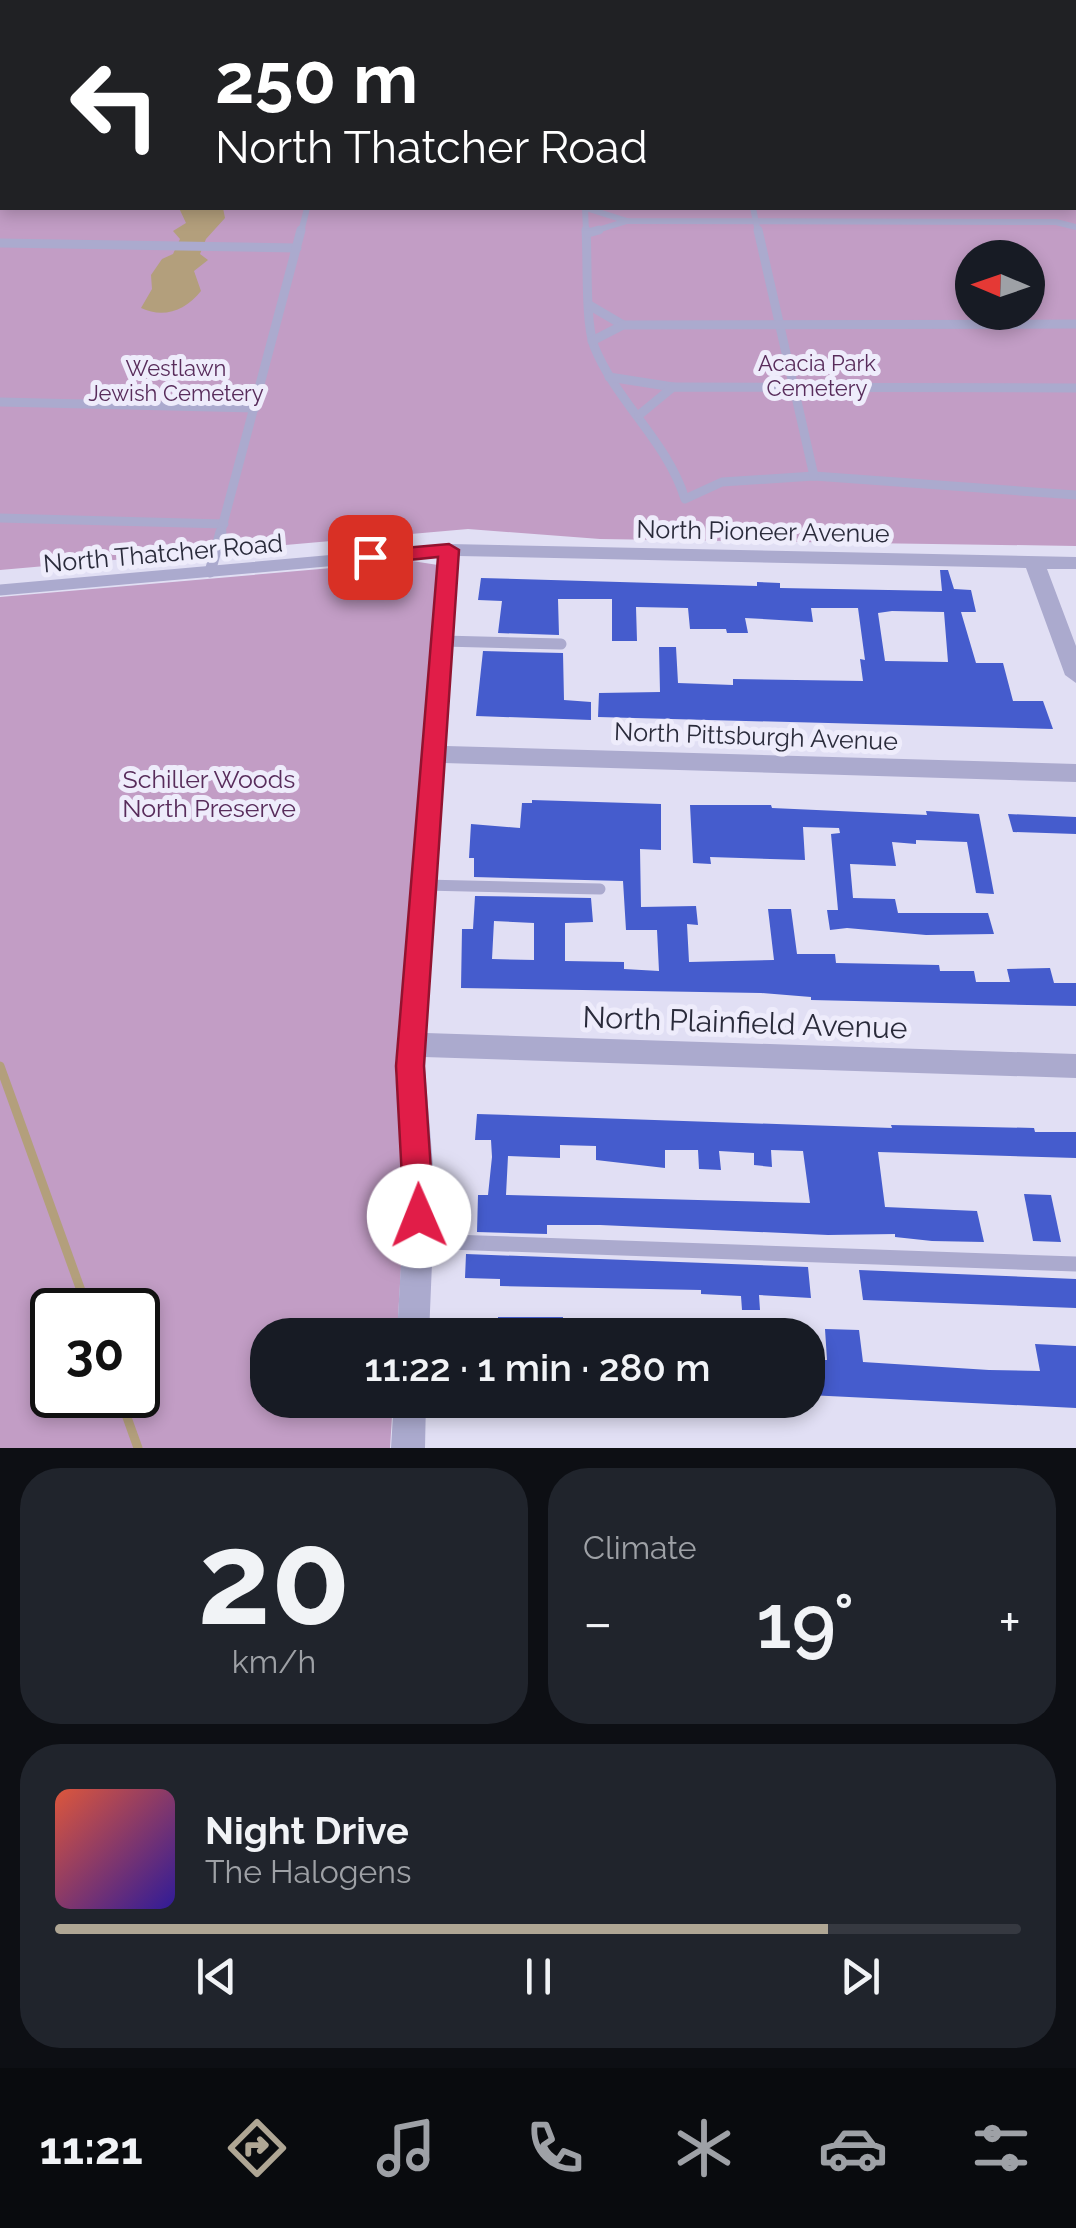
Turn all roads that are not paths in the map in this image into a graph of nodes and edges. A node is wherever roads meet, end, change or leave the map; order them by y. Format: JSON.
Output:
{"nodes":[{"id":1,"x":306,"y":210,"type":"edge"},
{"id":2,"x":586,"y":210,"type":"edge"},
{"id":3,"x":592,"y":210,"type":"edge"},
{"id":4,"x":753,"y":210,"type":"edge"},
{"id":5,"x":627,"y":222,"type":"junction"},
{"id":6,"x":756,"y":222,"type":"junction"},
{"id":7,"x":1076,"y":227,"type":"edge"},
{"id":8,"x":588,"y":234,"type":"junction"},
{"id":9,"x":0,"y":243,"type":"edge"},
{"id":10,"x":297,"y":248,"type":"junction"},
{"id":11,"x":589,"y":305,"type":"junction"},
{"id":12,"x":1076,"y":324,"type":"edge"},
{"id":13,"x":623,"y":325,"type":"junction"},
{"id":14,"x":780,"y":326,"type":"junction"},
{"id":15,"x":592,"y":341,"type":"junction"},
{"id":16,"x":608,"y":376,"type":"junction"},
{"id":17,"x":674,"y":387,"type":"junction"},
{"id":18,"x":794,"y":388,"type":"junction"},
{"id":19,"x":1076,"y":388,"type":"edge"},
{"id":20,"x":0,"y":402,"type":"edge"},
{"id":21,"x":255,"y":408,"type":"junction"},
{"id":22,"x":639,"y":415,"type":"junction"},
{"id":23,"x":814,"y":476,"type":"junction"},
{"id":24,"x":1076,"y":495,"type":"edge"},
{"id":25,"x":0,"y":518,"type":"edge"},
{"id":26,"x":224,"y":524,"type":"junction"},
{"id":27,"x":449,"y":550,"type":"junction"},
{"id":28,"x":1034,"y":562,"type":"junction"},
{"id":29,"x":1076,"y":563,"type":"edge"},
{"id":30,"x":210,"y":572,"type":"junction"},
{"id":31,"x":0,"y":590,"type":"edge"},
{"id":32,"x":443,"y":641,"type":"junction"},
{"id":33,"x":561,"y":644,"type":"dead end"},
{"id":34,"x":1076,"y":676,"type":"edge"},
{"id":35,"x":434,"y":754,"type":"junction"},
{"id":36,"x":1076,"y":773,"type":"edge"},
{"id":37,"x":424,"y":885,"type":"junction"},
{"id":38,"x":600,"y":889,"type":"dead end"},
{"id":39,"x":412,"y":1044,"type":"junction"},
{"id":40,"x":1076,"y":1066,"type":"edge"},
{"id":41,"x":418,"y":1241,"type":"junction"},
{"id":42,"x":1076,"y":1264,"type":"edge"},
{"id":43,"x":414,"y":1318,"type":"edge"},
{"id":44,"x":409,"y":1418,"type":"edge"},
{"id":45,"x":408,"y":1448,"type":"edge"}],
"edges":[{"from":1,"to":10,"type":"lane"},
{"from":2,"to":8,"type":"lane"},
{"from":3,"to":5,"type":"lane"},
{"from":4,"to":6,"type":"lane"},
{"from":5,"to":6,"type":"lane"},
{"from":5,"to":8,"type":"lane"},
{"from":6,"to":7,"type":"lane"},
{"from":6,"to":14,"type":"lane"},
{"from":8,"to":11,"type":"lane"},
{"from":9,"to":10,"type":"lane"},
{"from":10,"to":21,"type":"lane"},
{"from":11,"to":13,"type":"lane"},
{"from":11,"to":15,"type":"lane"},
{"from":12,"to":14,"type":"lane"},
{"from":13,"to":14,"type":"lane"},
{"from":13,"to":15,"type":"lane"},
{"from":14,"to":18,"type":"lane"},
{"from":15,"to":16,"type":"lane"},
{"from":16,"to":17,"type":"lane"},
{"from":16,"to":22,"type":"lane"},
{"from":17,"to":18,"type":"lane"},
{"from":17,"to":22,"type":"lane"},
{"from":18,"to":19,"type":"lane"},
{"from":18,"to":23,"type":"lane"},
{"from":20,"to":21,"type":"lane"},
{"from":21,"to":26,"type":"lane"},
{"from":22,"to":23,"type":"lane"},
{"from":23,"to":24,"type":"lane"},
{"from":25,"to":26,"type":"lane"},
{"from":26,"to":30,"type":"lane"},
{"from":27,"to":28,"type":"street","name":"North Pioneer Avenue"},
{"from":27,"to":30,"type":"lane","name":"North Thatcher Road"},
{"from":27,"to":32,"type":"street"},
{"from":28,"to":29,"type":"street","name":"North Pioneer Avenue"},
{"from":28,"to":34,"type":"street"},
{"from":30,"to":31,"type":"lane","name":"North Thatcher Road"},
{"from":32,"to":33,"type":"lane"},
{"from":32,"to":35,"type":"street"},
{"from":35,"to":36,"type":"street","name":"North Pittsburgh Avenue"},
{"from":35,"to":37,"type":"street"},
{"from":37,"to":38,"type":"lane"},
{"from":37,"to":39,"type":"street"},
{"from":39,"to":40,"type":"street","name":"North Plainfield Avenue"},
{"from":39,"to":41,"type":"street"},
{"from":41,"to":42,"type":"lane"},
{"from":41,"to":43,"type":"street"},
{"from":44,"to":45,"type":"street"}]}
